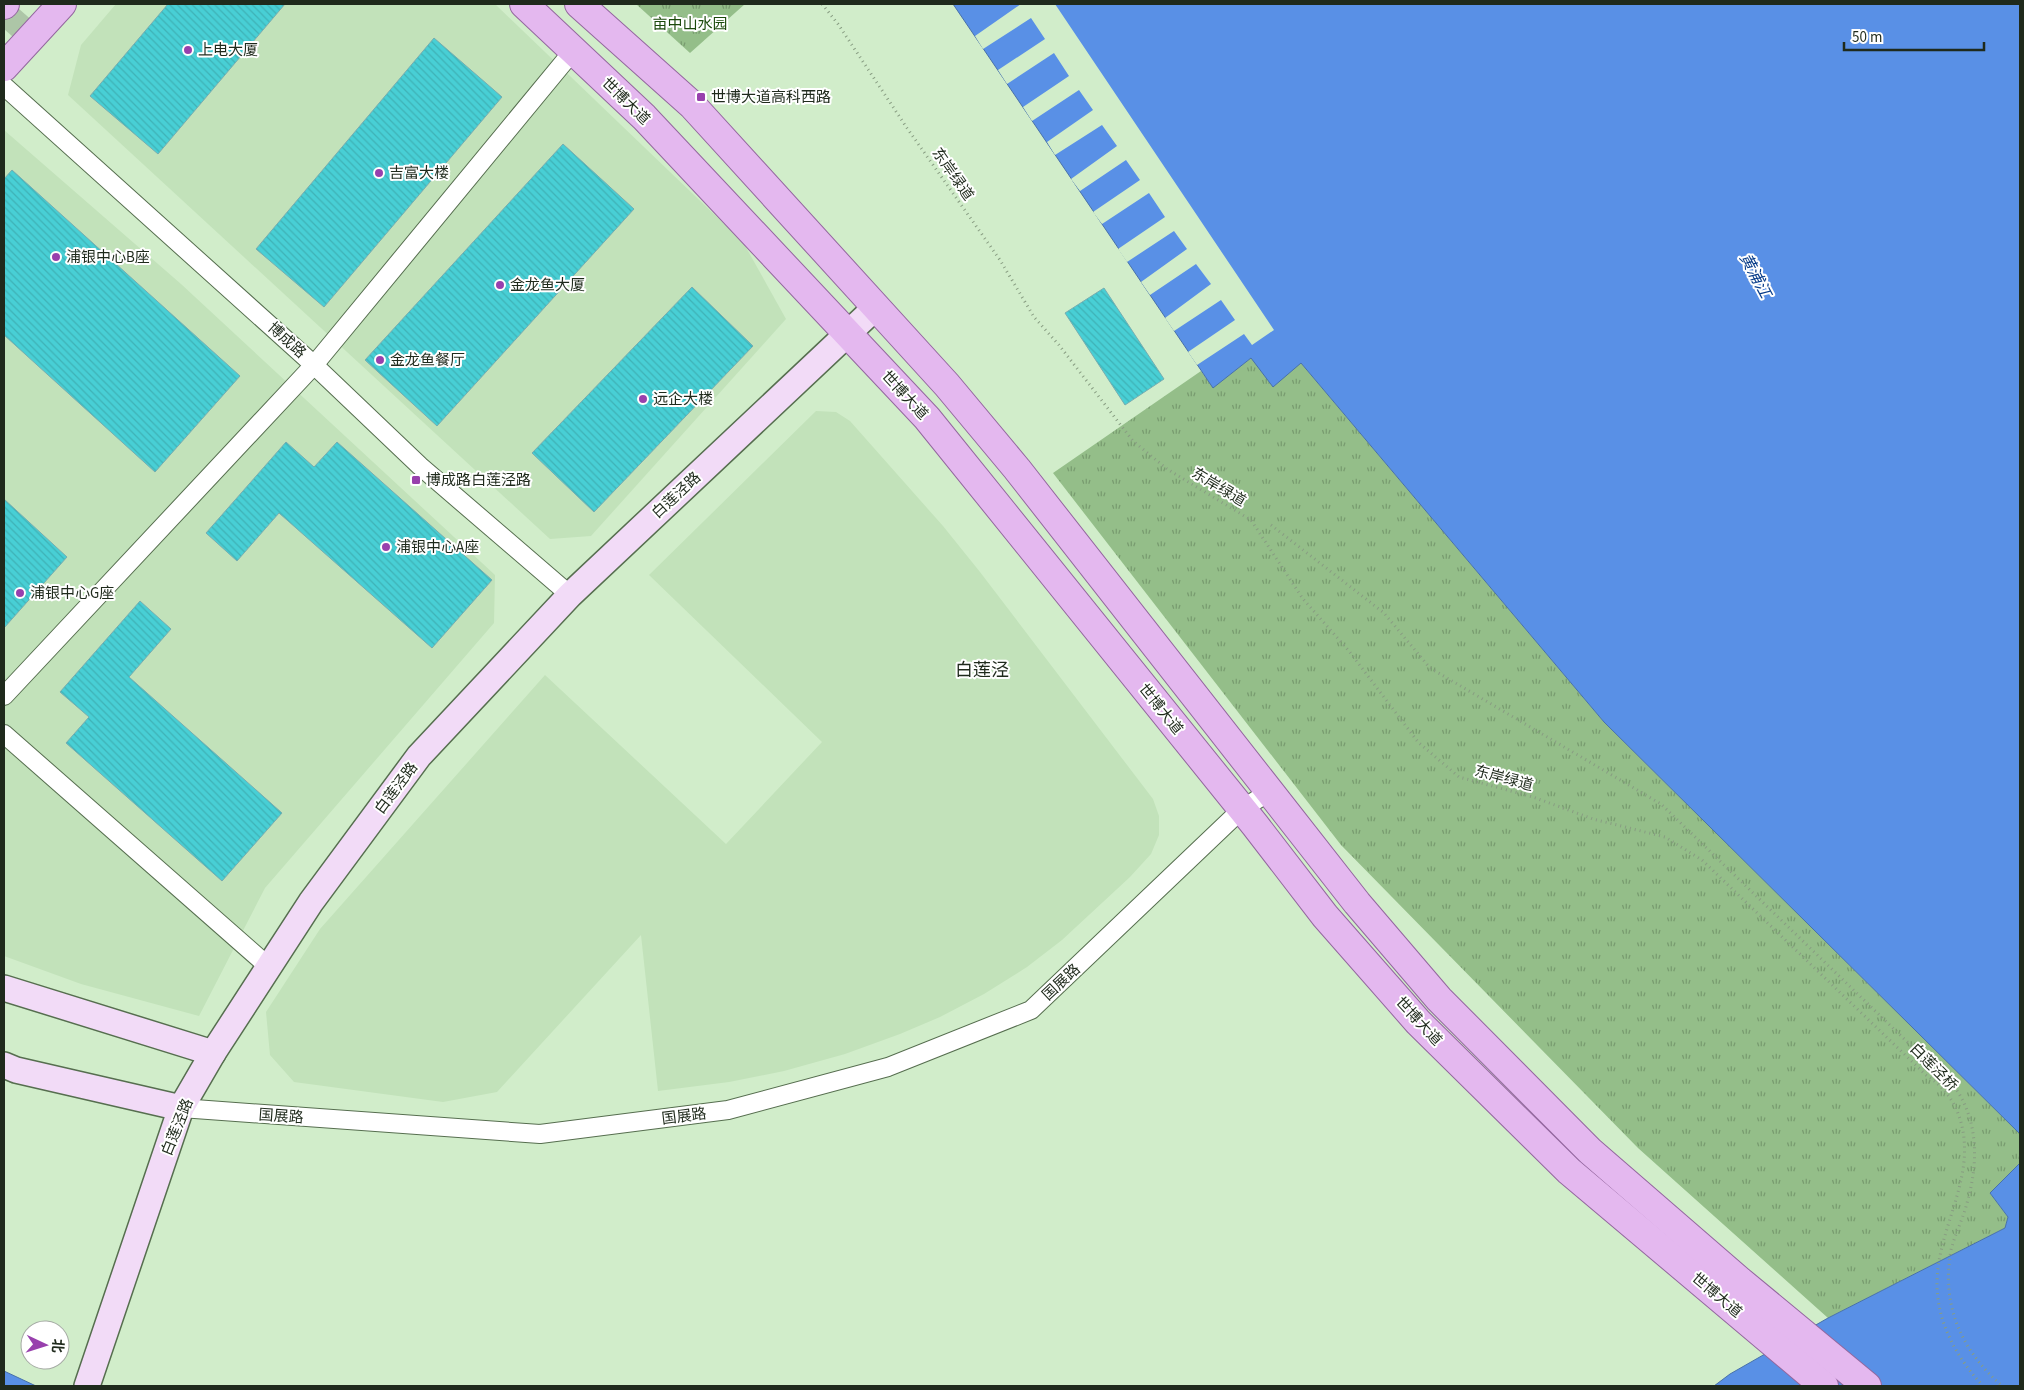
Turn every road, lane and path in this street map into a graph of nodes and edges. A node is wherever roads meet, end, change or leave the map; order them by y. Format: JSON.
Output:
{"nodes":[{"id":1,"x":62,"y":4,"type":"edge"},
{"id":2,"x":524,"y":4,"type":"edge"},
{"id":3,"x":579,"y":4,"type":"edge"},
{"id":4,"x":822,"y":4,"type":"edge"},
{"id":5,"x":573,"y":51,"type":"junction"},
{"id":6,"x":4,"y":67,"type":"edge"},
{"id":7,"x":4,"y":86,"type":"edge"},
{"id":8,"x":876,"y":307,"type":"junction"},
{"id":9,"x":848,"y":333,"type":"junction"},
{"id":10,"x":314,"y":365,"type":"junction"},
{"id":11,"x":1271,"y":525,"type":"dead end"},
{"id":12,"x":570,"y":595,"type":"junction"},
{"id":13,"x":4,"y":696,"type":"edge"},
{"id":14,"x":4,"y":734,"type":"edge"},
{"id":15,"x":1269,"y":792,"type":"junction"},
{"id":16,"x":1242,"y":809,"type":"junction"},
{"id":17,"x":1702,"y":860,"type":"joint"},
{"id":18,"x":269,"y":967,"type":"junction"},
{"id":19,"x":4,"y":988,"type":"edge"},
{"id":20,"x":213,"y":1053,"type":"junction"},
{"id":21,"x":4,"y":1065,"type":"edge"},
{"id":22,"x":181,"y":1108,"type":"junction"},
{"id":23,"x":90,"y":1378,"type":"edge"},
{"id":24,"x":1824,"y":1386,"type":"edge"},
{"id":25,"x":1867,"y":1386,"type":"edge"},
{"id":26,"x":1983,"y":1386,"type":"edge"},
{"id":27,"x":2002,"y":1386,"type":"edge"}],
"edges":[{"from":1,"to":6,"type":"main road"},
{"from":2,"to":5,"type":"main road","name":"世博大道"},
{"from":3,"to":8,"type":"main road","name":"世博大道"},
{"from":4,"to":17,"type":"path","name":"东岸绿道"},
{"from":5,"to":9,"type":"main road","name":"世博大道"},
{"from":5,"to":10,"type":"street"},
{"from":7,"to":10,"type":"street","name":"博成路"},
{"from":8,"to":9,"type":"street","name":"白莲泾路"},
{"from":8,"to":15,"type":"main road","name":"世博大道"},
{"from":9,"to":12,"type":"street","name":"白莲泾路"},
{"from":9,"to":16,"type":"main road","name":"世博大道"},
{"from":10,"to":12,"type":"street","name":"博成路"},
{"from":10,"to":13,"type":"street"},
{"from":11,"to":27,"type":"path"},
{"from":12,"to":18,"type":"street","name":"白莲泾路"},
{"from":14,"to":18,"type":"street"},
{"from":15,"to":16,"type":"street","name":"国展路"},
{"from":15,"to":25,"type":"main road","name":"世博大道"},
{"from":16,"to":22,"type":"street","name":"国展路"},
{"from":16,"to":24,"type":"main road","name":"世博大道"},
{"from":17,"to":26,"type":"path","name":"白莲泾桥"},
{"from":18,"to":20,"type":"street","name":"白莲泾路"},
{"from":19,"to":20,"type":"street"},
{"from":20,"to":22,"type":"street","name":"白莲泾路"},
{"from":21,"to":22,"type":"street","name":"国展路"},
{"from":22,"to":23,"type":"street","name":"白莲泾路"}]}
